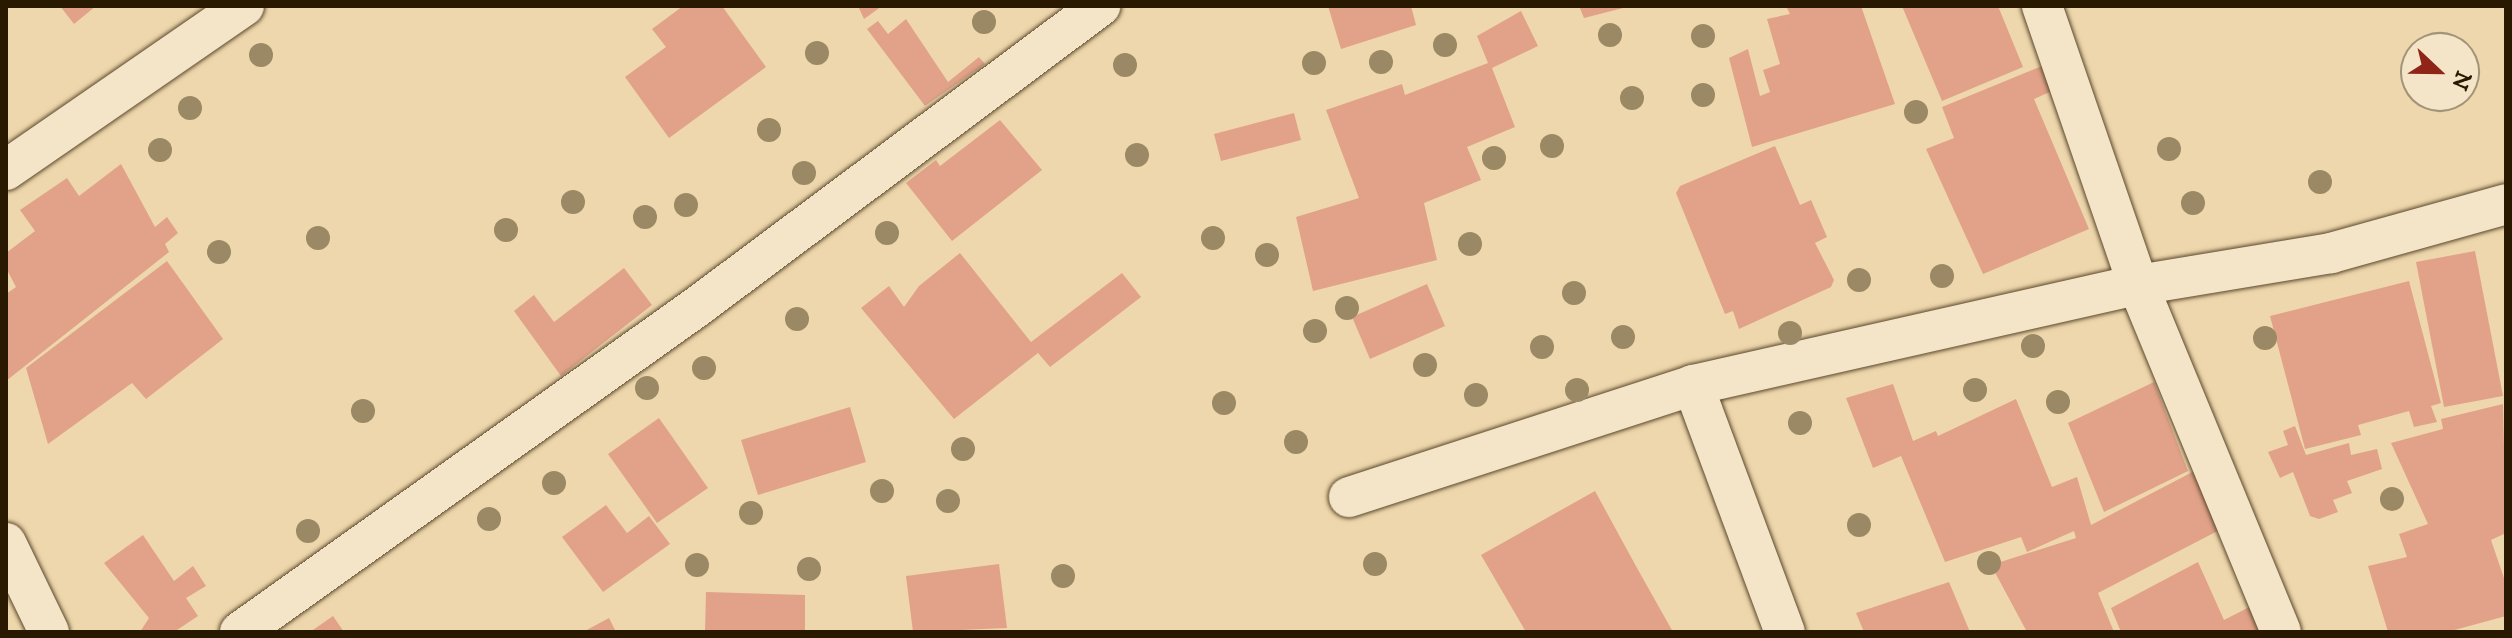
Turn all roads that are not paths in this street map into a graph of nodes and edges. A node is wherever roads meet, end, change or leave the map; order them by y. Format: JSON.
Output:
{"nodes":[{"id":1,"x":244,"y":6,"type":"edge"},
{"id":2,"x":1100,"y":6,"type":"edge"},
{"id":3,"x":2042,"y":6,"type":"edge"},
{"id":4,"x":6,"y":170,"type":"edge"},
{"id":5,"x":2506,"y":204,"type":"edge"},
{"id":6,"x":2138,"y":285,"type":"junction"},
{"id":7,"x":1693,"y":385,"type":"junction"},
{"id":8,"x":1349,"y":497,"type":"dead end"},
{"id":9,"x":6,"y":543,"type":"edge"},
{"id":10,"x":49,"y":632,"type":"edge"},
{"id":11,"x":240,"y":632,"type":"edge"},
{"id":12,"x":1785,"y":632,"type":"edge"},
{"id":13,"x":2281,"y":632,"type":"edge"}],
"edges":[{"from":1,"to":4,"type":"street"},
{"from":2,"to":11,"type":"street"},
{"from":3,"to":6,"type":"street"},
{"from":5,"to":6,"type":"street"},
{"from":6,"to":7,"type":"street"},
{"from":6,"to":13,"type":"street"},
{"from":7,"to":8,"type":"street"},
{"from":7,"to":12,"type":"street"},
{"from":9,"to":10,"type":"street"}]}
